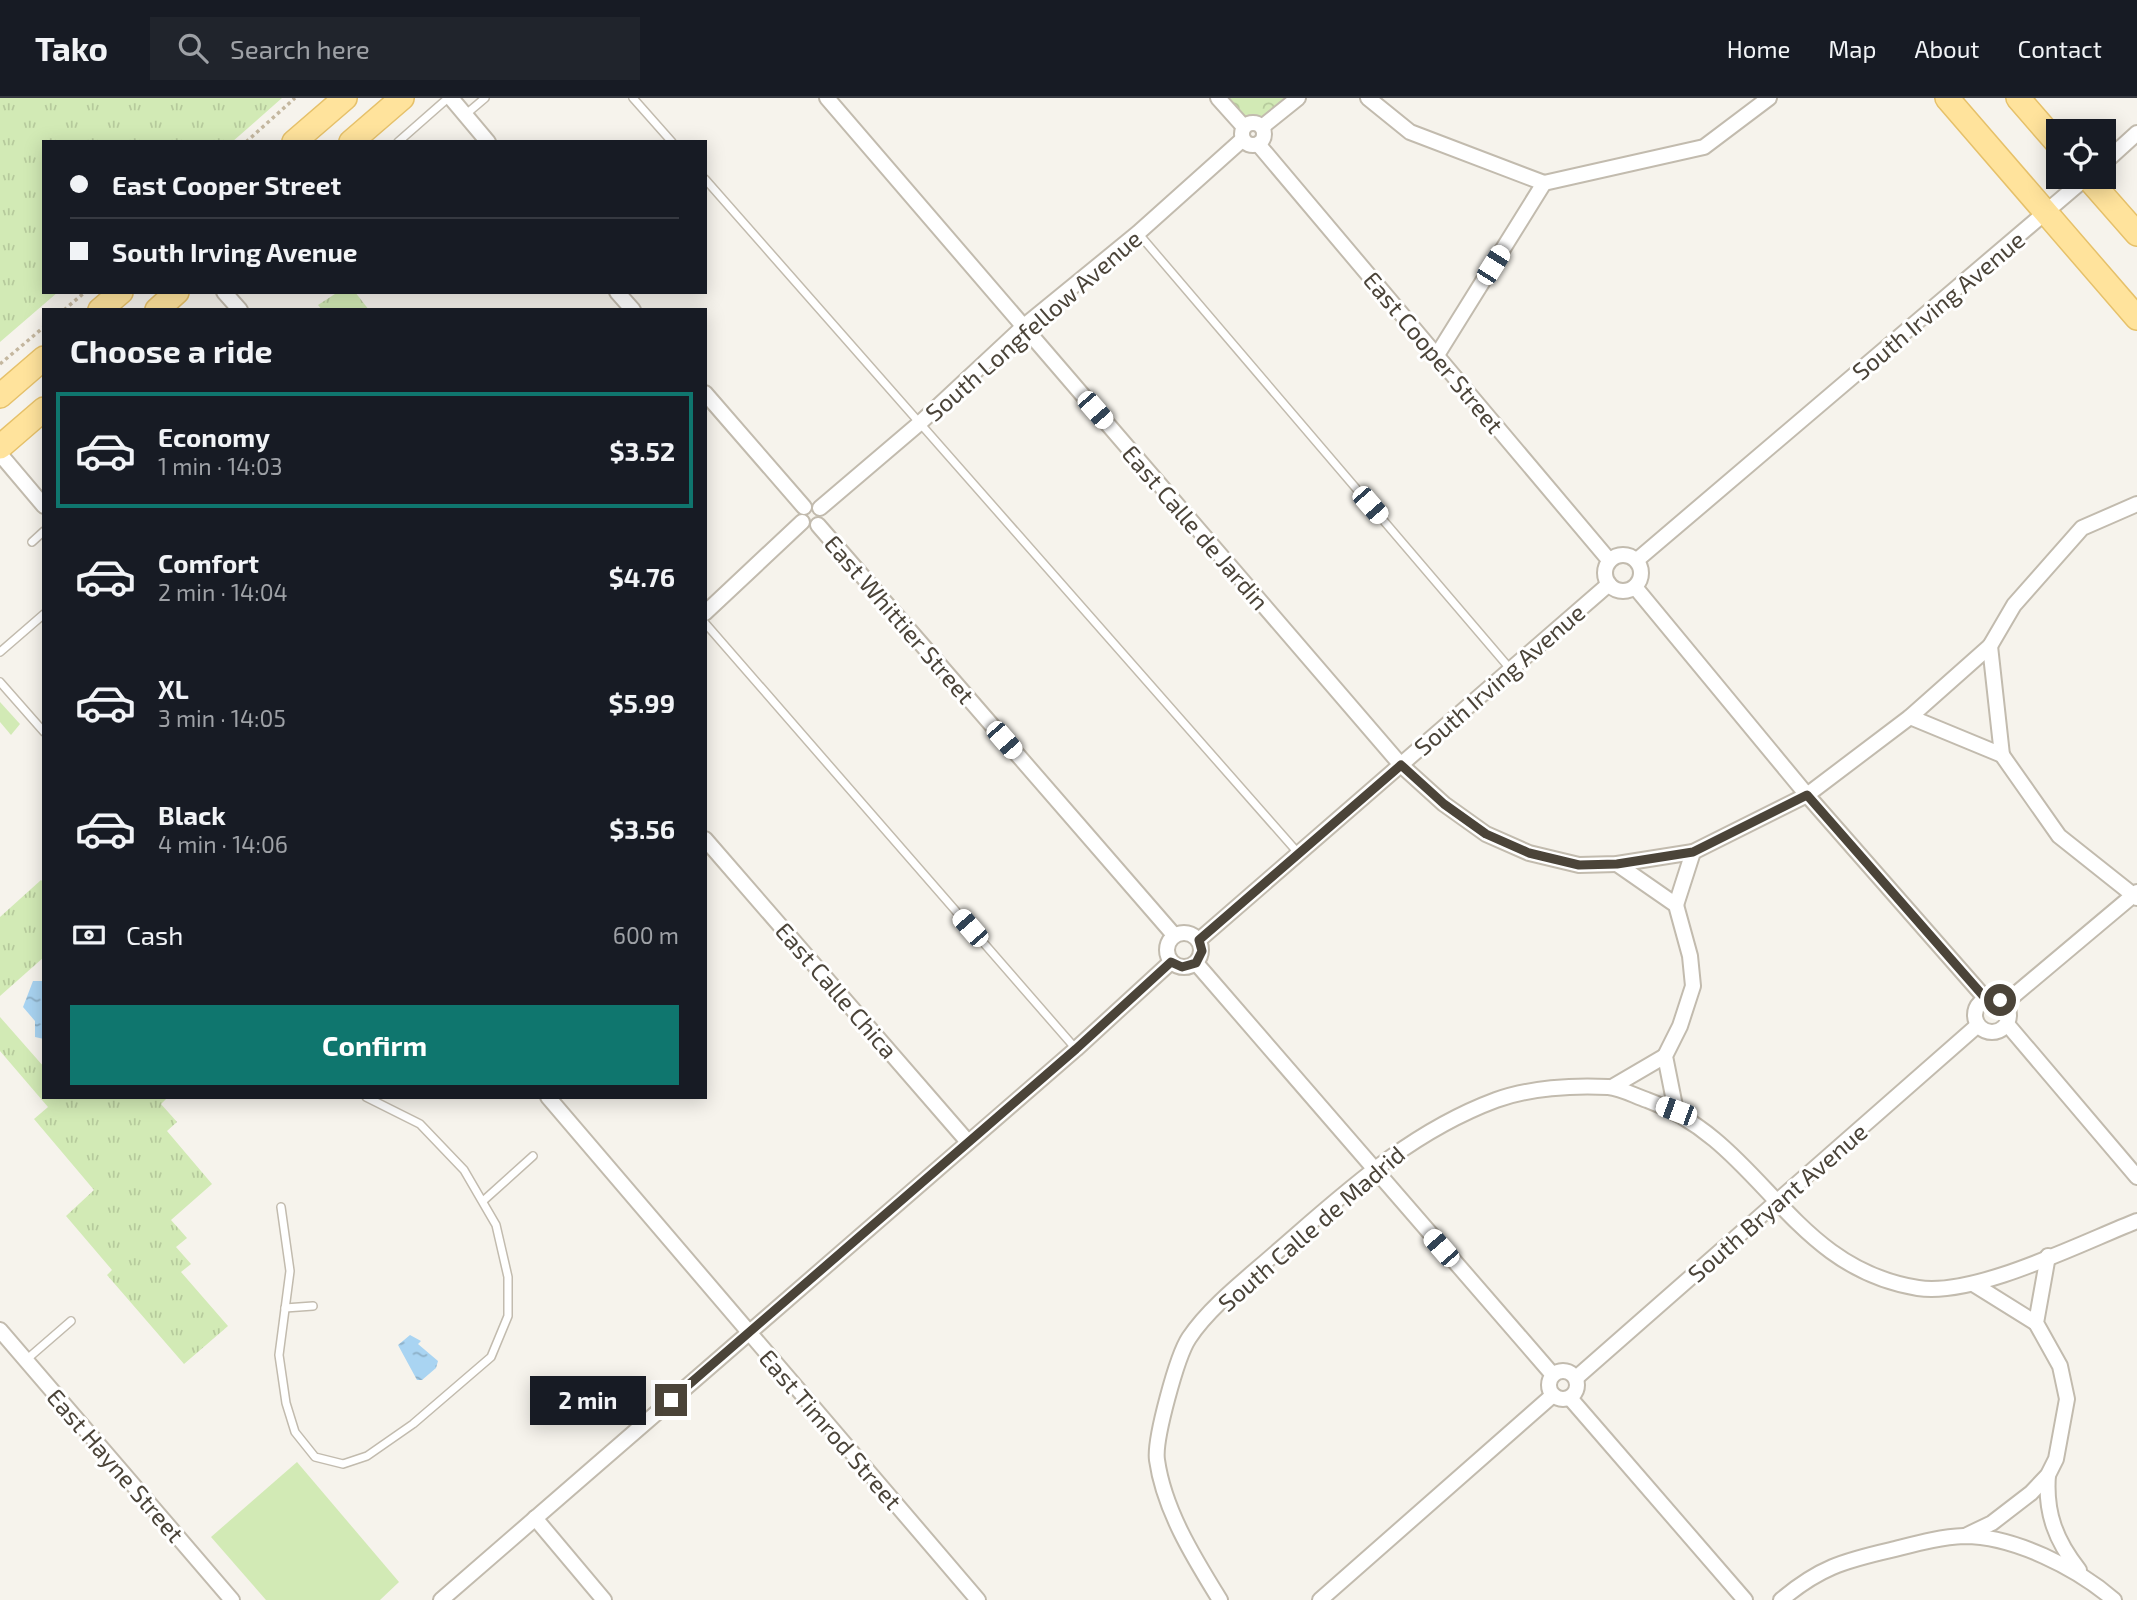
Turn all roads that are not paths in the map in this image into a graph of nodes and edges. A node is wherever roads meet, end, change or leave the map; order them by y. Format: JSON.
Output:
{"nodes":[{"id":1,"x":345,"y":98,"type":"edge"},
{"id":2,"x":402,"y":98,"type":"edge"},
{"id":3,"x":449,"y":98,"type":"edge"},
{"id":4,"x":485,"y":98,"type":"edge"},
{"id":5,"x":633,"y":98,"type":"edge"},
{"id":6,"x":827,"y":98,"type":"edge"},
{"id":7,"x":1218,"y":98,"type":"edge"},
{"id":8,"x":1298,"y":98,"type":"edge"},
{"id":9,"x":1368,"y":98,"type":"edge"},
{"id":10,"x":1769,"y":98,"type":"edge"},
{"id":11,"x":1947,"y":98,"type":"edge"},
{"id":12,"x":2018,"y":98,"type":"edge"},
{"id":13,"x":465,"y":115,"type":"junction"},
{"id":14,"x":1262,"y":128,"type":"junction"},
{"id":15,"x":2046,"y":130,"type":"edge"},
{"id":16,"x":1244,"y":133,"type":"junction"},
{"id":17,"x":2137,"y":134,"type":"edge"},
{"id":18,"x":296,"y":140,"type":"edge"},
{"id":19,"x":353,"y":140,"type":"edge"},
{"id":20,"x":400,"y":140,"type":"edge"},
{"id":21,"x":486,"y":140,"type":"edge"},
{"id":22,"x":670,"y":140,"type":"edge"},
{"id":23,"x":1258,"y":144,"type":"junction"},
{"id":24,"x":2116,"y":152,"type":"edge"},
{"id":25,"x":707,"y":181,"type":"edge"},
{"id":26,"x":1544,"y":183,"type":"junction"},
{"id":27,"x":2074,"y":189,"type":"edge"},
{"id":28,"x":2098,"y":189,"type":"edge"},
{"id":29,"x":2047,"y":213,"type":"junction"},
{"id":30,"x":1138,"y":233,"type":"junction"},
{"id":31,"x":2137,"y":234,"type":"edge"},
{"id":32,"x":119,"y":294,"type":"edge"},
{"id":33,"x":175,"y":294,"type":"edge"},
{"id":34,"x":227,"y":294,"type":"edge"},
{"id":35,"x":102,"y":308,"type":"edge"},
{"id":36,"x":159,"y":308,"type":"edge"},
{"id":37,"x":238,"y":308,"type":"edge"},
{"id":38,"x":2137,"y":318,"type":"edge"},
{"id":39,"x":1023,"y":327,"type":"junction"},
{"id":40,"x":1437,"y":355,"type":"junction"},
{"id":41,"x":42,"y":360,"type":"edge"},
{"id":42,"x":707,"y":395,"type":"edge"},
{"id":43,"x":0,"y":396,"type":"edge"},
{"id":44,"x":42,"y":411,"type":"edge"},
{"id":45,"x":921,"y":422,"type":"junction"},
{"id":46,"x":0,"y":447,"type":"edge"},
{"id":47,"x":0,"y":454,"type":"edge"},
{"id":48,"x":2137,"y":503,"type":"edge"},
{"id":49,"x":42,"y":504,"type":"edge"},
{"id":50,"x":804,"y":507,"type":"junction"},
{"id":51,"x":820,"y":508,"type":"junction"},
{"id":52,"x":802,"y":522,"type":"junction"},
{"id":53,"x":818,"y":525,"type":"junction"},
{"id":54,"x":42,"y":533,"type":"edge"},
{"id":55,"x":32,"y":542,"type":"dead end"},
{"id":56,"x":1609,"y":560,"type":"junction"},
{"id":57,"x":1637,"y":560,"type":"junction"},
{"id":58,"x":1609,"y":584,"type":"junction"},
{"id":59,"x":1635,"y":587,"type":"junction"},
{"id":60,"x":707,"y":611,"type":"edge"},
{"id":61,"x":42,"y":616,"type":"edge"},
{"id":62,"x":707,"y":625,"type":"edge"},
{"id":63,"x":1990,"y":646,"type":"junction"},
{"id":64,"x":0,"y":652,"type":"edge"},
{"id":65,"x":1512,"y":671,"type":"junction"},
{"id":66,"x":0,"y":682,"type":"edge"},
{"id":67,"x":1910,"y":717,"type":"junction"},
{"id":68,"x":42,"y":728,"type":"edge"},
{"id":69,"x":2002,"y":755,"type":"junction"},
{"id":70,"x":1401,"y":765,"type":"junction"},
{"id":71,"x":1807,"y":795,"type":"junction"},
{"id":72,"x":707,"y":841,"type":"edge"},
{"id":73,"x":1693,"y":852,"type":"junction"},
{"id":74,"x":1299,"y":855,"type":"junction"},
{"id":75,"x":1617,"y":864,"type":"junction"},
{"id":76,"x":2135,"y":896,"type":"edge"},
{"id":77,"x":1676,"y":905,"type":"junction"},
{"id":78,"x":1174,"y":935,"type":"junction"},
{"id":79,"x":1199,"y":940,"type":"junction"},
{"id":80,"x":1171,"y":962,"type":"junction"},
{"id":81,"x":1196,"y":963,"type":"junction"},
{"id":82,"x":1986,"y":999,"type":"junction"},
{"id":83,"x":2005,"y":1003,"type":"junction"},
{"id":84,"x":2007,"y":1024,"type":"junction"},
{"id":85,"x":1978,"y":1025,"type":"junction"},
{"id":86,"x":1076,"y":1049,"type":"junction"},
{"id":87,"x":1665,"y":1056,"type":"junction"},
{"id":88,"x":1612,"y":1087,"type":"junction"},
{"id":89,"x":370,"y":1099,"type":"edge"},
{"id":90,"x":550,"y":1099,"type":"edge"},
{"id":91,"x":1676,"y":1111,"type":"junction"},
{"id":92,"x":968,"y":1142,"type":"junction"},
{"id":93,"x":533,"y":1156,"type":"dead end"},
{"id":94,"x":1373,"y":1169,"type":"junction"},
{"id":95,"x":2137,"y":1177,"type":"edge"},
{"id":96,"x":483,"y":1200,"type":"junction"},
{"id":97,"x":1777,"y":1202,"type":"junction"},
{"id":98,"x":281,"y":1208,"type":"dead end"},
{"id":99,"x":2137,"y":1221,"type":"edge"},
{"id":100,"x":2048,"y":1256,"type":"junction"},
{"id":101,"x":1975,"y":1284,"type":"junction"},
{"id":102,"x":313,"y":1306,"type":"dead end"},
{"id":103,"x":285,"y":1308,"type":"junction"},
{"id":104,"x":71,"y":1321,"type":"dead end"},
{"id":105,"x":2036,"y":1324,"type":"junction"},
{"id":106,"x":0,"y":1330,"type":"edge"},
{"id":107,"x":748,"y":1332,"type":"junction"},
{"id":108,"x":26,"y":1360,"type":"junction"},
{"id":109,"x":1553,"y":1375,"type":"junction"},
{"id":110,"x":1576,"y":1378,"type":"junction"},
{"id":111,"x":1553,"y":1395,"type":"junction"},
{"id":112,"x":1570,"y":1398,"type":"junction"},
{"id":113,"x":2048,"y":1475,"type":"junction"},
{"id":114,"x":535,"y":1518,"type":"junction"},
{"id":115,"x":1964,"y":1536,"type":"junction"},
{"id":116,"x":2087,"y":1580,"type":"junction"},
{"id":117,"x":232,"y":1600,"type":"edge"},
{"id":118,"x":441,"y":1600,"type":"edge"},
{"id":119,"x":604,"y":1600,"type":"edge"},
{"id":120,"x":978,"y":1600,"type":"edge"},
{"id":121,"x":1220,"y":1600,"type":"edge"},
{"id":122,"x":1320,"y":1600,"type":"edge"},
{"id":123,"x":1745,"y":1600,"type":"edge"},
{"id":124,"x":1781,"y":1600,"type":"edge"},
{"id":125,"x":2114,"y":1600,"type":"edge"}],
"edges":[{"from":1,"to":18,"type":"main road"},
{"from":2,"to":19,"type":"main road"},
{"from":3,"to":13,"type":"street"},
{"from":3,"to":20,"type":"lane"},
{"from":4,"to":13,"type":"lane"},
{"from":5,"to":22,"type":"lane"},
{"from":6,"to":39,"type":"street","name":"East Calle de Jardin"},
{"from":7,"to":16,"type":"street"},
{"from":8,"to":14,"type":"street"},
{"from":9,"to":26,"type":"street"},
{"from":10,"to":26,"type":"street"},
{"from":11,"to":29,"type":"main road"},
{"from":12,"to":15,"type":"main road"},
{"from":13,"to":21,"type":"street"},
{"from":14,"to":16,"type":"street"},
{"from":14,"to":23,"type":"street"},
{"from":16,"to":23,"type":"street"},
{"from":16,"to":30,"type":"street","name":"South Longfellow Avenue"},
{"from":17,"to":24,"type":"street"},
{"from":23,"to":40,"type":"street","name":"East Cooper Street"},
{"from":25,"to":45,"type":"lane"},
{"from":26,"to":40,"type":"street"},
{"from":27,"to":29,"type":"street","name":"South Irving Avenue"},
{"from":28,"to":31,"type":"main road"},
{"from":29,"to":38,"type":"main road"},
{"from":29,"to":57,"type":"street","name":"South Irving Avenue"},
{"from":30,"to":39,"type":"street","name":"South Longfellow Avenue"},
{"from":30,"to":65,"type":"lane"},
{"from":32,"to":35,"type":"main road"},
{"from":33,"to":36,"type":"main road"},
{"from":34,"to":37,"type":"street"},
{"from":39,"to":45,"type":"street","name":"South Longfellow Avenue"},
{"from":39,"to":70,"type":"street","name":"East Calle de Jardin"},
{"from":40,"to":56,"type":"street","name":"East Cooper Street"},
{"from":41,"to":43,"type":"main road"},
{"from":42,"to":50,"type":"street"},
{"from":44,"to":46,"type":"main road"},
{"from":45,"to":51,"type":"street","name":"South Longfellow Avenue"},
{"from":45,"to":74,"type":"lane"},
{"from":47,"to":49,"type":"street"},
{"from":48,"to":63,"type":"street","name":"East Calle de Jardin"},
{"from":50,"to":51,"type":"street"},
{"from":50,"to":52,"type":"street"},
{"from":51,"to":53,"type":"street"},
{"from":52,"to":53,"type":"street"},
{"from":52,"to":60,"type":"street"},
{"from":53,"to":78,"type":"street","name":"East Whittier Street"},
{"from":54,"to":55,"type":"lane"},
{"from":56,"to":57,"type":"street"},
{"from":56,"to":58,"type":"street"},
{"from":57,"to":59,"type":"street"},
{"from":58,"to":59,"type":"street"},
{"from":58,"to":65,"type":"street","name":"South Irving Avenue"},
{"from":59,"to":71,"type":"street"},
{"from":61,"to":64,"type":"lane"},
{"from":62,"to":86,"type":"lane"},
{"from":63,"to":67,"type":"street","name":"East Calle de Jardin"},
{"from":63,"to":69,"type":"street"},
{"from":65,"to":70,"type":"street","name":"South Irving Avenue"},
{"from":66,"to":68,"type":"lane"},
{"from":67,"to":69,"type":"street"},
{"from":67,"to":71,"type":"street","name":"East Calle de Jardin"},
{"from":69,"to":76,"type":"street"},
{"from":70,"to":74,"type":"street","name":"South Irving Avenue"},
{"from":70,"to":75,"type":"street","name":"East Calle de Jardin"},
{"from":71,"to":73,"type":"street","name":"East Calle de Jardin"},
{"from":71,"to":82,"type":"street"},
{"from":72,"to":92,"type":"street","name":"East Calle Chica"},
{"from":73,"to":75,"type":"street","name":"East Calle de Jardin"},
{"from":73,"to":77,"type":"street"},
{"from":74,"to":79,"type":"street","name":"South Irving Avenue"},
{"from":75,"to":77,"type":"street"},
{"from":76,"to":83,"type":"street"},
{"from":77,"to":87,"type":"street"},
{"from":78,"to":79,"type":"street"},
{"from":78,"to":80,"type":"street"},
{"from":79,"to":81,"type":"street"},
{"from":80,"to":81,"type":"street"},
{"from":80,"to":86,"type":"street"},
{"from":81,"to":94,"type":"street"},
{"from":82,"to":83,"type":"street"},
{"from":82,"to":85,"type":"street"},
{"from":83,"to":84,"type":"street"},
{"from":84,"to":85,"type":"street"},
{"from":84,"to":95,"type":"street"},
{"from":85,"to":97,"type":"street","name":"South Bryant Avenue"},
{"from":86,"to":92,"type":"street"},
{"from":87,"to":88,"type":"street"},
{"from":87,"to":91,"type":"street"},
{"from":88,"to":91,"type":"street","name":"South Calle de Madrid"},
{"from":88,"to":94,"type":"street","name":"South Calle de Madrid"},
{"from":89,"to":96,"type":"lane"},
{"from":90,"to":107,"type":"street","name":"East Timrod Street"},
{"from":91,"to":97,"type":"street","name":"South Calle de Madrid"},
{"from":92,"to":107,"type":"street"},
{"from":93,"to":96,"type":"lane"},
{"from":94,"to":109,"type":"street"},
{"from":94,"to":121,"type":"street","name":"South Calle de Madrid"},
{"from":96,"to":103,"type":"lane"},
{"from":97,"to":101,"type":"street","name":"South Calle de Madrid"},
{"from":97,"to":110,"type":"street","name":"South Bryant Avenue"},
{"from":98,"to":103,"type":"lane"},
{"from":99,"to":100,"type":"street","name":"South Calle de Madrid"},
{"from":100,"to":101,"type":"street","name":"South Calle de Madrid"},
{"from":100,"to":105,"type":"street"},
{"from":101,"to":105,"type":"street"},
{"from":102,"to":103,"type":"lane"},
{"from":104,"to":108,"type":"lane"},
{"from":105,"to":113,"type":"street"},
{"from":106,"to":108,"type":"street","name":"East Hayne Street"},
{"from":107,"to":114,"type":"street"},
{"from":107,"to":120,"type":"street","name":"East Timrod Street"},
{"from":108,"to":117,"type":"street","name":"East Hayne Street"},
{"from":109,"to":110,"type":"street"},
{"from":109,"to":111,"type":"street"},
{"from":110,"to":112,"type":"street"},
{"from":111,"to":112,"type":"street"},
{"from":111,"to":122,"type":"street"},
{"from":112,"to":123,"type":"street"},
{"from":113,"to":115,"type":"street"},
{"from":113,"to":116,"type":"street"},
{"from":114,"to":118,"type":"street"},
{"from":114,"to":119,"type":"street"},
{"from":115,"to":116,"type":"street"},
{"from":115,"to":124,"type":"street"},
{"from":116,"to":125,"type":"street"}]}
